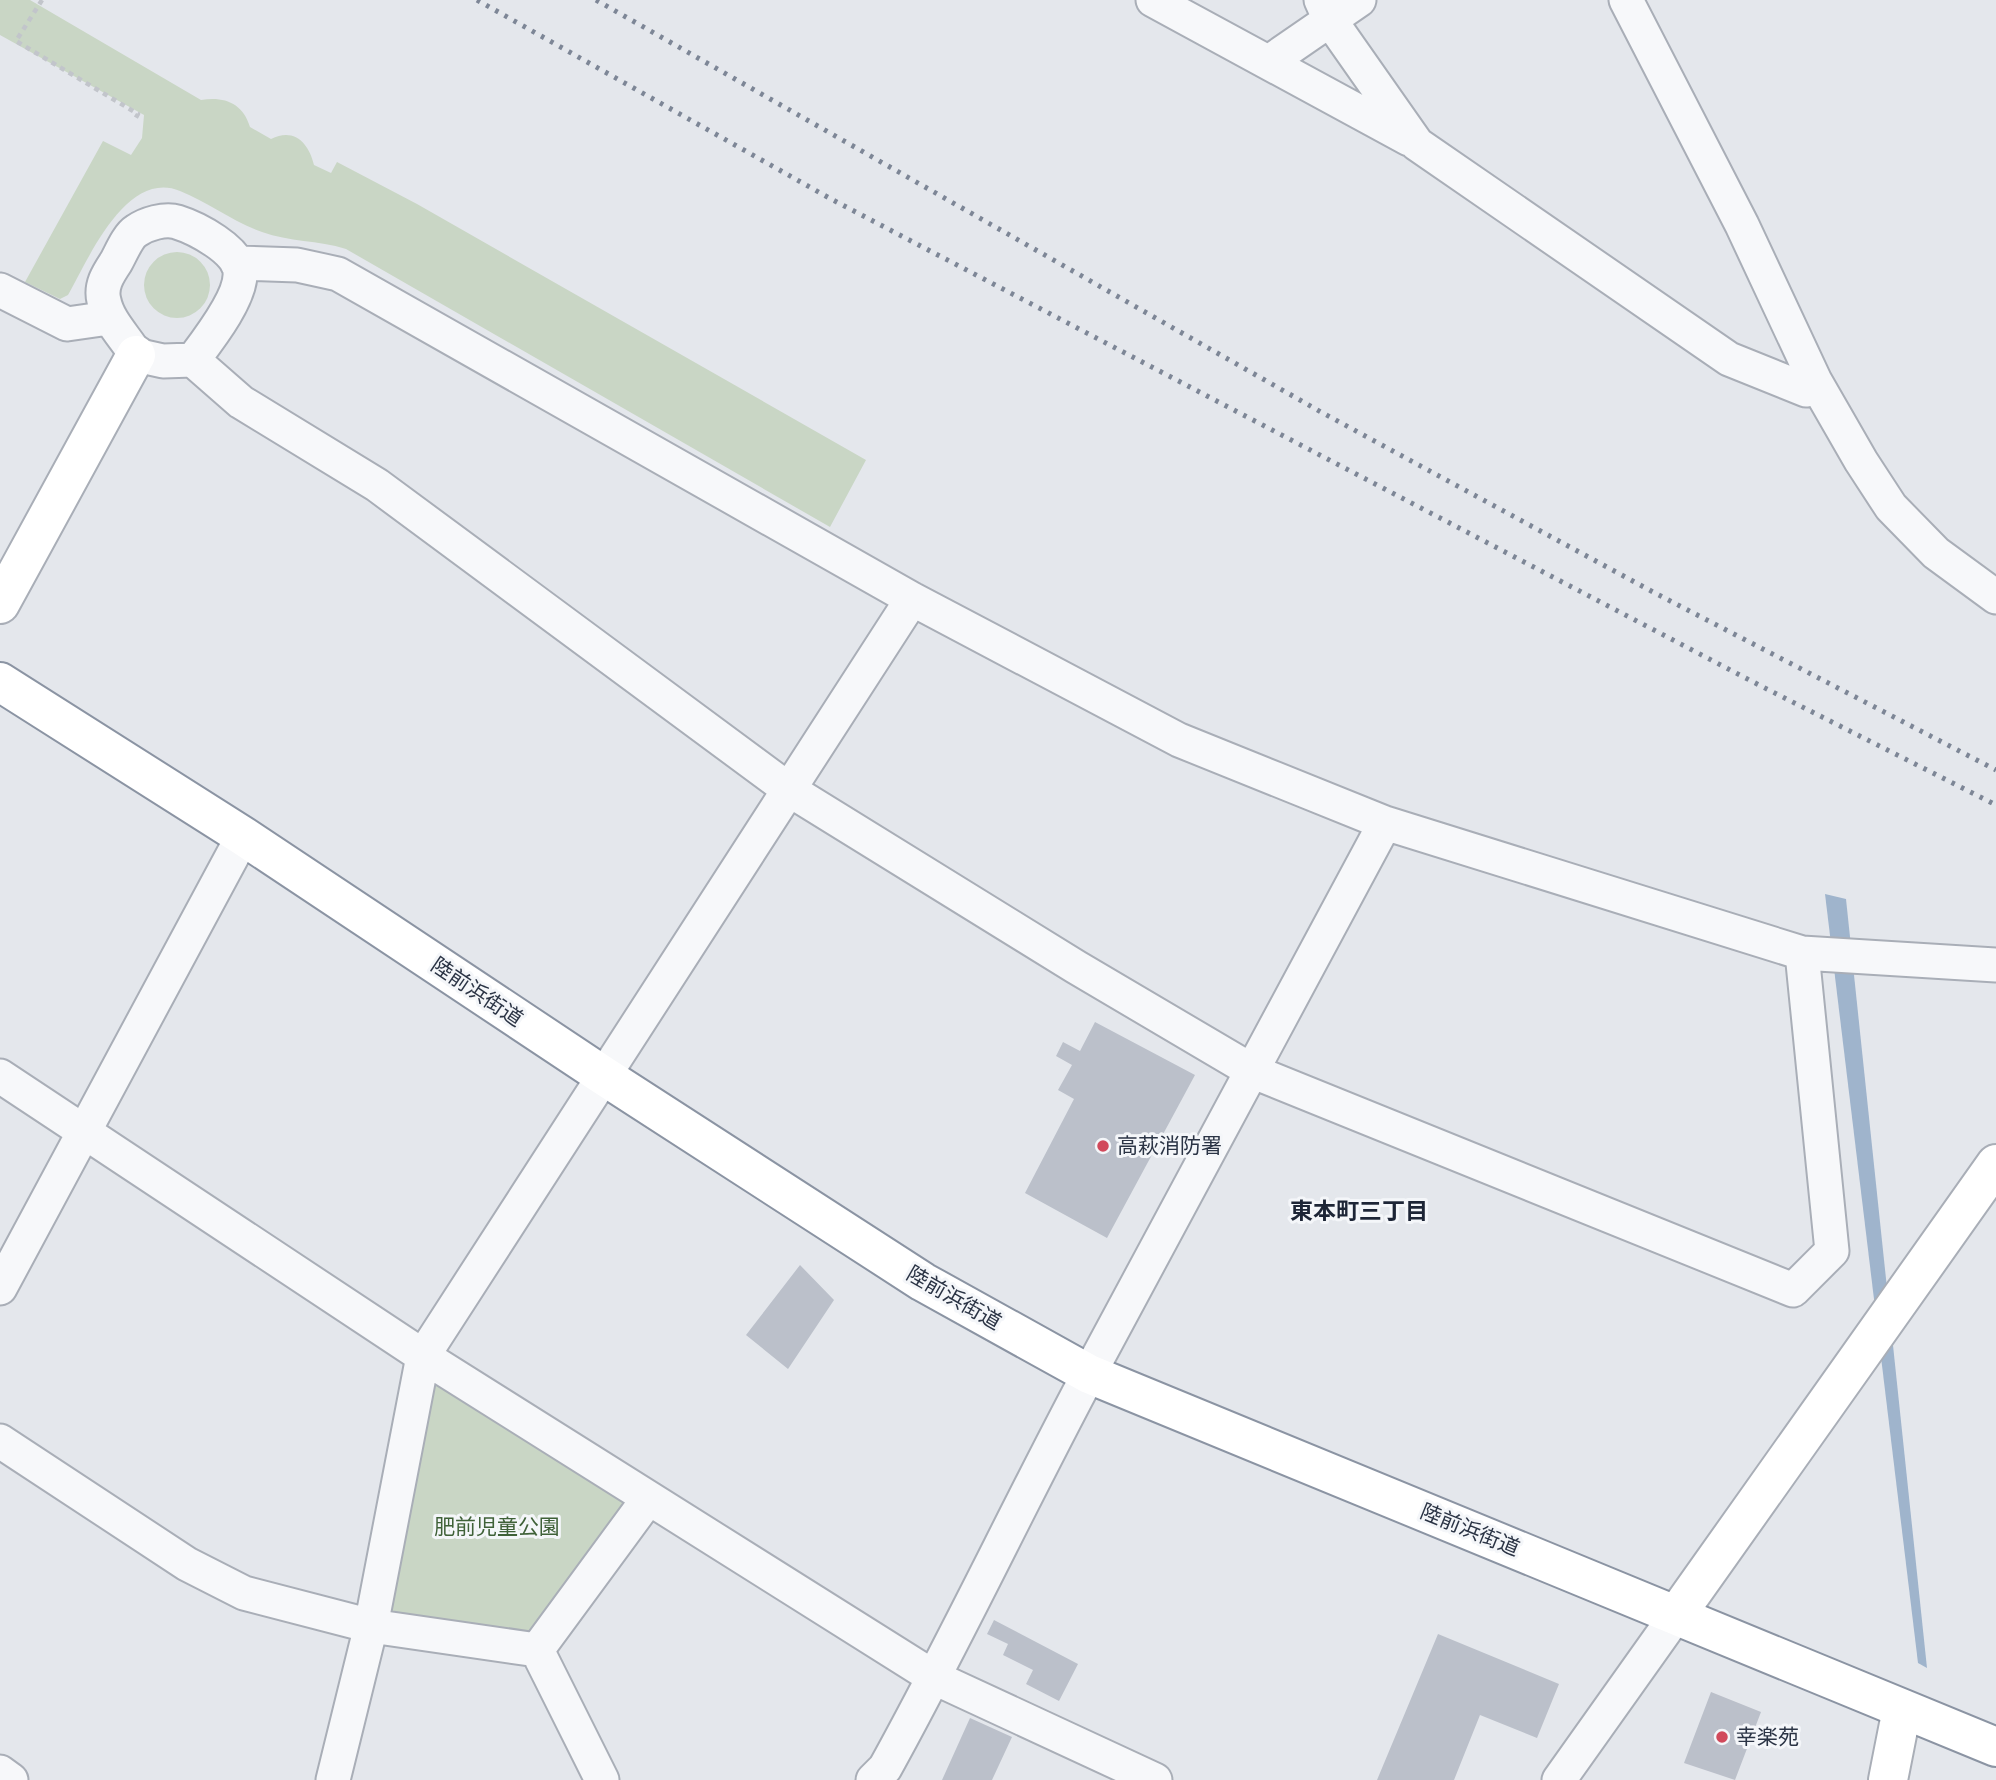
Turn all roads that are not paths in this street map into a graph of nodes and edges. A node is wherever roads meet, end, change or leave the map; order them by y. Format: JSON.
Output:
{"nodes":[{"id":1,"x":1153,"y":0,"type":"edge"},
{"id":2,"x":1359,"y":0,"type":"edge"},
{"id":3,"x":1626,"y":0,"type":"edge"},
{"id":4,"x":1326,"y":10,"type":"edge"},
{"id":5,"x":1269,"y":62,"type":"junction"},
{"id":6,"x":1417,"y":144,"type":"junction"},
{"id":7,"x":237,"y":263,"type":"junction"},
{"id":8,"x":0,"y":290,"type":"edge"},
{"id":9,"x":109,"y":318,"type":"junction"},
{"id":10,"x":136,"y":355,"type":"junction"},
{"id":11,"x":193,"y":359,"type":"junction"},
{"id":12,"x":1815,"y":381,"type":"junction"},
{"id":13,"x":1996,"y":597,"type":"edge"},
{"id":14,"x":912,"y":599,"type":"junction"},
{"id":15,"x":0,"y":604,"type":"edge"},
{"id":16,"x":0,"y":682,"type":"edge"},
{"id":17,"x":788,"y":789,"type":"junction"},
{"id":18,"x":1385,"y":823,"type":"junction"},
{"id":19,"x":243,"y":836,"type":"junction"},
{"id":20,"x":1802,"y":953,"type":"junction"},
{"id":21,"x":1996,"y":965,"type":"edge"},
{"id":22,"x":1254,"y":1072,"type":"junction"},
{"id":23,"x":0,"y":1076,"type":"edge"},
{"id":24,"x":604,"y":1076,"type":"junction"},
{"id":25,"x":85,"y":1131,"type":"junction"},
{"id":26,"x":1996,"y":1164,"type":"edge"},
{"id":27,"x":0,"y":1287,"type":"edge"},
{"id":28,"x":423,"y":1356,"type":"junction"},
{"id":29,"x":1089,"y":1374,"type":"junction"},
{"id":30,"x":0,"y":1441,"type":"edge"},
{"id":31,"x":648,"y":1499,"type":"junction"},
{"id":32,"x":1677,"y":1614,"type":"junction"},
{"id":33,"x":371,"y":1626,"type":"junction"},
{"id":34,"x":537,"y":1650,"type":"junction"},
{"id":35,"x":935,"y":1678,"type":"junction"},
{"id":36,"x":1902,"y":1709,"type":"junction"},
{"id":37,"x":1996,"y":1747,"type":"edge"},
{"id":38,"x":0,"y":1772,"type":"edge"},
{"id":39,"x":11,"y":1780,"type":"edge"},
{"id":40,"x":333,"y":1780,"type":"edge"},
{"id":41,"x":602,"y":1780,"type":"edge"},
{"id":42,"x":873,"y":1780,"type":"edge"},
{"id":43,"x":1155,"y":1780,"type":"edge"},
{"id":44,"x":1559,"y":1780,"type":"edge"},
{"id":45,"x":1888,"y":1780,"type":"edge"}],
"edges":[{"from":1,"to":5,"type":"street"},
{"from":2,"to":4,"type":"street"},
{"from":3,"to":12,"type":"street"},
{"from":4,"to":5,"type":"street"},
{"from":4,"to":6,"type":"street"},
{"from":5,"to":6,"type":"street"},
{"from":6,"to":12,"type":"street"},
{"from":7,"to":9,"type":"street"},
{"from":7,"to":11,"type":"street"},
{"from":7,"to":14,"type":"street"},
{"from":8,"to":9,"type":"street"},
{"from":9,"to":10,"type":"street"},
{"from":10,"to":11,"type":"street"},
{"from":10,"to":15,"type":"main road"},
{"from":11,"to":17,"type":"street"},
{"from":12,"to":13,"type":"street"},
{"from":14,"to":17,"type":"street"},
{"from":14,"to":18,"type":"street"},
{"from":16,"to":19,"type":"main road","name":"陸前浜街道"},
{"from":17,"to":22,"type":"street"},
{"from":17,"to":24,"type":"street"},
{"from":18,"to":20,"type":"street"},
{"from":18,"to":22,"type":"street"},
{"from":19,"to":24,"type":"main road","name":"陸前浜街道"},
{"from":19,"to":25,"type":"street"},
{"from":20,"to":21,"type":"street"},
{"from":20,"to":22,"type":"street"},
{"from":22,"to":29,"type":"street"},
{"from":23,"to":25,"type":"street"},
{"from":24,"to":28,"type":"street"},
{"from":24,"to":29,"type":"main road","name":"陸前浜街道"},
{"from":25,"to":27,"type":"street"},
{"from":25,"to":28,"type":"street"},
{"from":26,"to":32,"type":"main road"},
{"from":28,"to":31,"type":"street"},
{"from":28,"to":33,"type":"street"},
{"from":29,"to":32,"type":"main road","name":"陸前浜街道"},
{"from":29,"to":35,"type":"street"},
{"from":30,"to":33,"type":"street"},
{"from":31,"to":34,"type":"street"},
{"from":31,"to":35,"type":"street"},
{"from":32,"to":36,"type":"main road","name":"陸前浜街道"},
{"from":32,"to":44,"type":"street"},
{"from":33,"to":34,"type":"street"},
{"from":33,"to":40,"type":"street"},
{"from":34,"to":41,"type":"street"},
{"from":35,"to":42,"type":"street"},
{"from":35,"to":43,"type":"street"},
{"from":36,"to":37,"type":"main road","name":"陸前浜街道"},
{"from":36,"to":45,"type":"main road"},
{"from":38,"to":39,"type":"street"}]}
